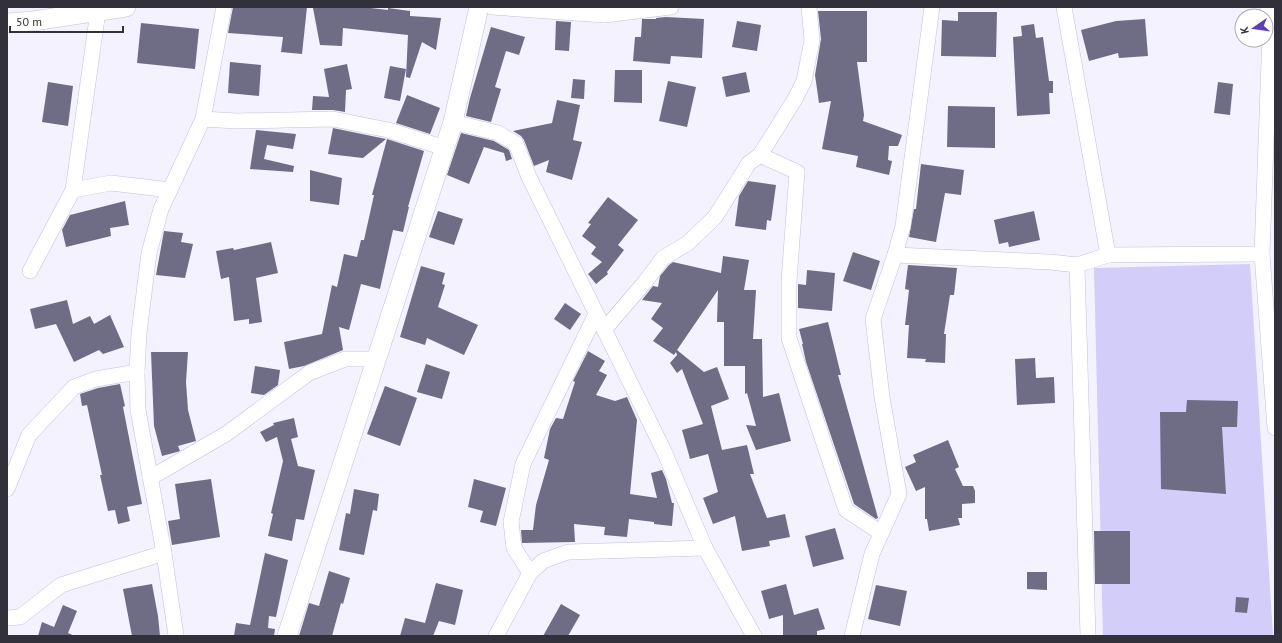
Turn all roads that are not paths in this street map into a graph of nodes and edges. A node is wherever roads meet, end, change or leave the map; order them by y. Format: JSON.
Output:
{"nodes":[{"id":1,"x":126,"y":7,"type":"edge"},
{"id":2,"x":224,"y":7,"type":"edge"},
{"id":3,"x":480,"y":7,"type":"edge"},
{"id":4,"x":492,"y":7,"type":"edge"},
{"id":5,"x":671,"y":7,"type":"edge"},
{"id":6,"x":809,"y":7,"type":"edge"},
{"id":7,"x":932,"y":7,"type":"edge"},
{"id":8,"x":1064,"y":7,"type":"edge"},
{"id":9,"x":1268,"y":7,"type":"edge"},
{"id":10,"x":98,"y":11,"type":"junction"},
{"id":11,"x":7,"y":23,"type":"edge"},
{"id":12,"x":203,"y":119,"type":"junction"},
{"id":13,"x":453,"y":122,"type":"junction"},
{"id":14,"x":445,"y":148,"type":"junction"},
{"id":15,"x":760,"y":155,"type":"junction"},
{"id":16,"x":73,"y":190,"type":"junction"},
{"id":17,"x":170,"y":190,"type":"junction"},
{"id":18,"x":1262,"y":254,"type":"junction"},
{"id":19,"x":895,"y":255,"type":"junction"},
{"id":20,"x":1108,"y":255,"type":"junction"},
{"id":21,"x":1077,"y":265,"type":"junction"},
{"id":22,"x":30,"y":271,"type":"dead end"},
{"id":23,"x":596,"y":314,"type":"junction"},
{"id":24,"x":604,"y":330,"type":"junction"},
{"id":25,"x":377,"y":359,"type":"junction"},
{"id":26,"x":137,"y":372,"type":"junction"},
{"id":27,"x":1275,"y":428,"type":"edge"},
{"id":28,"x":150,"y":478,"type":"junction"},
{"id":29,"x":7,"y":489,"type":"edge"},
{"id":30,"x":881,"y":533,"type":"junction"},
{"id":31,"x":705,"y":548,"type":"junction"},
{"id":32,"x":164,"y":553,"type":"junction"},
{"id":33,"x":530,"y":573,"type":"junction"},
{"id":34,"x":7,"y":618,"type":"edge"},
{"id":35,"x":176,"y":636,"type":"edge"},
{"id":36,"x":287,"y":636,"type":"edge"},
{"id":37,"x":496,"y":636,"type":"edge"},
{"id":38,"x":754,"y":636,"type":"edge"},
{"id":39,"x":852,"y":636,"type":"edge"},
{"id":40,"x":1088,"y":636,"type":"edge"}],
"edges":[{"from":1,"to":10,"type":"street"},
{"from":2,"to":12,"type":"street"},
{"from":3,"to":13,"type":"street"},
{"from":4,"to":5,"type":"street"},
{"from":6,"to":15,"type":"street"},
{"from":7,"to":19,"type":"street"},
{"from":8,"to":20,"type":"street"},
{"from":9,"to":18,"type":"street"},
{"from":10,"to":11,"type":"street"},
{"from":10,"to":16,"type":"street"},
{"from":12,"to":14,"type":"street"},
{"from":12,"to":17,"type":"street"},
{"from":13,"to":14,"type":"street"},
{"from":13,"to":23,"type":"street"},
{"from":14,"to":25,"type":"street"},
{"from":15,"to":24,"type":"street"},
{"from":15,"to":30,"type":"street"},
{"from":16,"to":17,"type":"street"},
{"from":16,"to":22,"type":"street"},
{"from":17,"to":26,"type":"street"},
{"from":18,"to":20,"type":"street"},
{"from":18,"to":27,"type":"street"},
{"from":19,"to":21,"type":"street"},
{"from":19,"to":30,"type":"street"},
{"from":20,"to":21,"type":"street"},
{"from":21,"to":40,"type":"street"},
{"from":23,"to":24,"type":"street"},
{"from":23,"to":33,"type":"street"},
{"from":24,"to":31,"type":"street"},
{"from":25,"to":28,"type":"street"},
{"from":25,"to":36,"type":"street"},
{"from":26,"to":28,"type":"street"},
{"from":26,"to":29,"type":"street"},
{"from":28,"to":32,"type":"street"},
{"from":30,"to":39,"type":"street"},
{"from":31,"to":33,"type":"street"},
{"from":31,"to":38,"type":"street"},
{"from":32,"to":34,"type":"street"},
{"from":32,"to":35,"type":"street"},
{"from":33,"to":37,"type":"street"}]}
